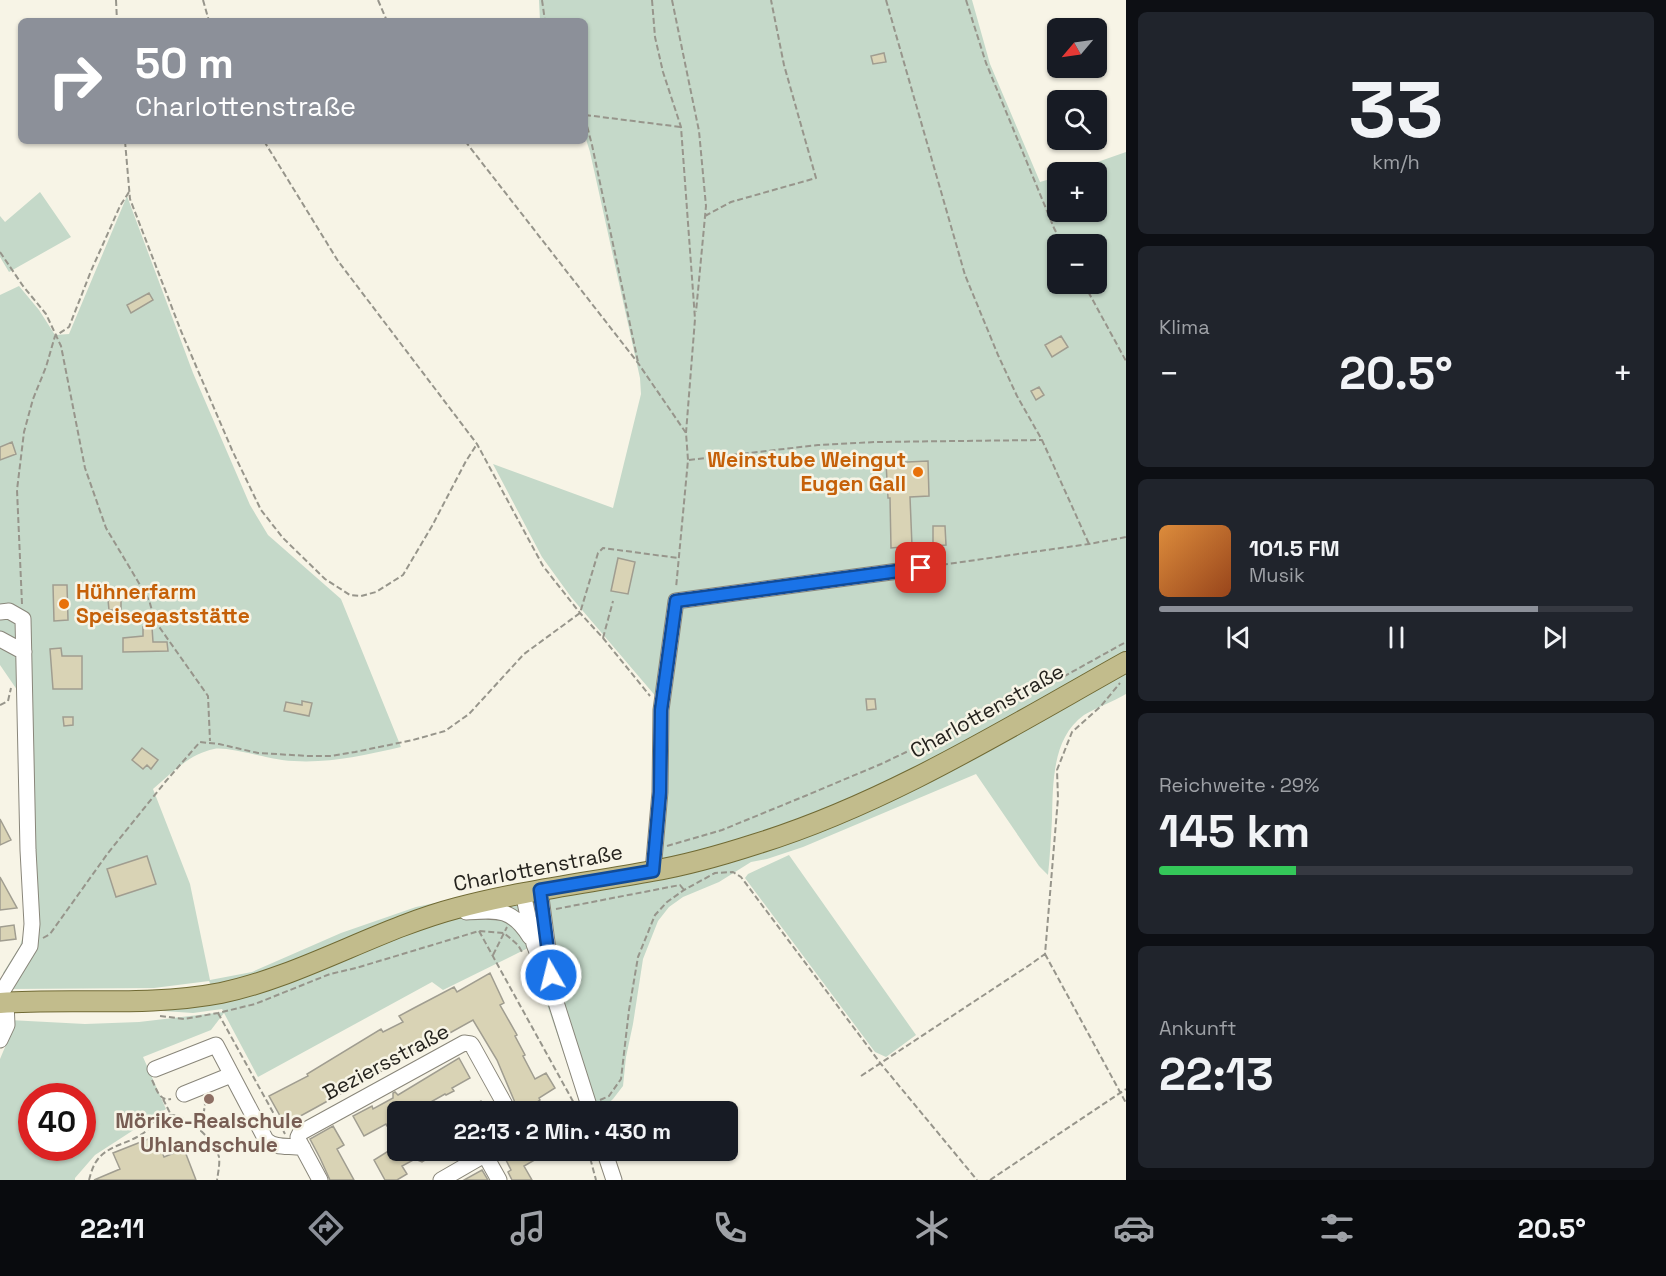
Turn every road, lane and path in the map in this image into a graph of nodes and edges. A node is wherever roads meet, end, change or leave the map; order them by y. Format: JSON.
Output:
{"nodes":[{"id":1,"x":116,"y":0,"type":"edge"},
{"id":2,"x":203,"y":0,"type":"edge"},
{"id":3,"x":378,"y":0,"type":"edge"},
{"id":4,"x":542,"y":0,"type":"edge"},
{"id":5,"x":652,"y":0,"type":"edge"},
{"id":6,"x":672,"y":0,"type":"edge"},
{"id":7,"x":771,"y":0,"type":"edge"},
{"id":8,"x":886,"y":0,"type":"edge"},
{"id":9,"x":966,"y":0,"type":"edge"},
{"id":10,"x":117,"y":18,"type":"edge"},
{"id":11,"x":208,"y":18,"type":"edge"},
{"id":12,"x":386,"y":18,"type":"edge"},
{"id":13,"x":545,"y":18,"type":"edge"},
{"id":14,"x":588,"y":117,"type":"edge"},
{"id":15,"x":681,"y":127,"type":"junction"},
{"id":16,"x":588,"y":129,"type":"edge"},
{"id":17,"x":125,"y":144,"type":"edge"},
{"id":18,"x":266,"y":144,"type":"edge"},
{"id":19,"x":467,"y":144,"type":"edge"},
{"id":20,"x":129,"y":192,"type":"junction"},
{"id":21,"x":705,"y":216,"type":"junction"},
{"id":22,"x":1057,"y":234,"type":"edge"},
{"id":23,"x":0,"y":252,"type":"edge"},
{"id":24,"x":1089,"y":294,"type":"edge"},
{"id":25,"x":695,"y":319,"type":"junction"},
{"id":26,"x":56,"y":336,"type":"junction"},
{"id":27,"x":1126,"y":361,"type":"edge"},
{"id":28,"x":638,"y":363,"type":"junction"},
{"id":29,"x":686,"y":433,"type":"junction"},
{"id":30,"x":1042,"y":440,"type":"junction"},
{"id":31,"x":477,"y":444,"type":"junction"},
{"id":32,"x":688,"y":460,"type":"junction"},
{"id":33,"x":1126,"y":537,"type":"edge"},
{"id":34,"x":1089,"y":544,"type":"junction"},
{"id":35,"x":678,"y":558,"type":"junction"},
{"id":36,"x":921,"y":568,"type":"joint"},
{"id":37,"x":613,"y":601,"type":"dead end"},
{"id":38,"x":676,"y":601,"type":"junction"},
{"id":39,"x":0,"y":612,"type":"edge"},
{"id":40,"x":580,"y":613,"type":"junction"},
{"id":41,"x":23,"y":619,"type":"junction"},
{"id":42,"x":603,"y":638,"type":"junction"},
{"id":43,"x":0,"y":639,"type":"edge"},
{"id":44,"x":1126,"y":642,"type":"edge"},
{"id":45,"x":24,"y":652,"type":"junction"},
{"id":46,"x":1126,"y":662,"type":"edge"},
{"id":47,"x":1121,"y":682,"type":"dead end"},
{"id":48,"x":661,"y":710,"type":"junction"},
{"id":49,"x":210,"y":742,"type":"junction"},
{"id":50,"x":655,"y":848,"type":"junction"},
{"id":51,"x":653,"y":871,"type":"junction"},
{"id":52,"x":684,"y":890,"type":"junction"},
{"id":53,"x":532,"y":891,"type":"junction"},
{"id":54,"x":547,"y":911,"type":"dead end"},
{"id":55,"x":442,"y":912,"type":"junction"},
{"id":56,"x":479,"y":931,"type":"junction"},
{"id":57,"x":504,"y":933,"type":"junction"},
{"id":58,"x":30,"y":946,"type":"junction"},
{"id":59,"x":529,"y":948,"type":"junction"},
{"id":60,"x":1045,"y":954,"type":"junction"},
{"id":61,"x":493,"y":956,"type":"junction"},
{"id":62,"x":554,"y":996,"type":"junction"},
{"id":63,"x":2,"y":1000,"type":"edge"},
{"id":64,"x":0,"y":1040,"type":"edge"},
{"id":65,"x":881,"y":1064,"type":"junction"},
{"id":66,"x":155,"y":1069,"type":"joint"},
{"id":67,"x":231,"y":1075,"type":"junction"},
{"id":68,"x":861,"y":1076,"type":"dead end"},
{"id":69,"x":201,"y":1087,"type":"junction"},
{"id":70,"x":1126,"y":1089,"type":"edge"},
{"id":71,"x":1120,"y":1093,"type":"junction"},
{"id":72,"x":184,"y":1094,"type":"joint"},
{"id":73,"x":164,"y":1099,"type":"junction"},
{"id":74,"x":503,"y":1101,"type":"edge"},
{"id":75,"x":581,"y":1101,"type":"edge"},
{"id":76,"x":583,"y":1101,"type":"edge"},
{"id":77,"x":601,"y":1101,"type":"edge"},
{"id":78,"x":1126,"y":1103,"type":"edge"},
{"id":79,"x":171,"y":1115,"type":"junction"},
{"id":80,"x":201,"y":1132,"type":"junction"},
{"id":81,"x":297,"y":1147,"type":"junction"},
{"id":82,"x":475,"y":1161,"type":"edge"},
{"id":83,"x":492,"y":1161,"type":"edge"},
{"id":84,"x":591,"y":1161,"type":"edge"},
{"id":85,"x":608,"y":1161,"type":"edge"},
{"id":86,"x":89,"y":1180,"type":"edge"},
{"id":87,"x":217,"y":1180,"type":"edge"},
{"id":88,"x":320,"y":1180,"type":"edge"},
{"id":89,"x":441,"y":1180,"type":"edge"},
{"id":90,"x":499,"y":1180,"type":"edge"},
{"id":91,"x":596,"y":1180,"type":"edge"},
{"id":92,"x":614,"y":1180,"type":"edge"},
{"id":93,"x":977,"y":1180,"type":"edge"},
{"id":94,"x":990,"y":1180,"type":"edge"}],
"edges":[{"from":1,"to":10,"type":"path"},
{"from":2,"to":11,"type":"path"},
{"from":3,"to":12,"type":"path"},
{"from":4,"to":13,"type":"path"},
{"from":5,"to":15,"type":"path"},
{"from":6,"to":21,"type":"path"},
{"from":7,"to":21,"type":"path"},
{"from":8,"to":30,"type":"path"},
{"from":9,"to":22,"type":"path"},
{"from":14,"to":15,"type":"path"},
{"from":15,"to":25,"type":"path"},
{"from":16,"to":28,"type":"path"},
{"from":17,"to":20,"type":"path"},
{"from":18,"to":31,"type":"path"},
{"from":19,"to":28,"type":"path"},
{"from":20,"to":26,"type":"path"},
{"from":20,"to":31,"type":"path"},
{"from":21,"to":25,"type":"path"},
{"from":23,"to":26,"type":"path"},
{"from":24,"to":27,"type":"path"},
{"from":25,"to":29,"type":"path"},
{"from":26,"to":41,"type":"path"},
{"from":26,"to":49,"type":"path"},
{"from":28,"to":29,"type":"path"},
{"from":29,"to":32,"type":"path"},
{"from":30,"to":32,"type":"path"},
{"from":30,"to":34,"type":"path"},
{"from":31,"to":40,"type":"path"},
{"from":32,"to":35,"type":"path"},
{"from":33,"to":34,"type":"path"},
{"from":34,"to":36,"type":"path"},
{"from":35,"to":38,"type":"path"},
{"from":35,"to":40,"type":"path"},
{"from":36,"to":38,"type":"street"},
{"from":37,"to":42,"type":"path"},
{"from":38,"to":48,"type":"street"},
{"from":39,"to":41,"type":"street"},
{"from":40,"to":42,"type":"path"},
{"from":40,"to":49,"type":"path"},
{"from":41,"to":45,"type":"street"},
{"from":42,"to":48,"type":"path"},
{"from":43,"to":45,"type":"street"},
{"from":44,"to":50,"type":"path"},
{"from":45,"to":58,"type":"street"},
{"from":46,"to":51,"type":"main road","name":"Charlottenstraße"},
{"from":47,"to":60,"type":"path"},
{"from":48,"to":50,"type":"street"},
{"from":49,"to":58,"type":"path"},
{"from":50,"to":51,"type":"street"},
{"from":51,"to":53,"type":"main road","name":"Charlottenstraße"},
{"from":52,"to":54,"type":"path"},
{"from":52,"to":65,"type":"path"},
{"from":52,"to":77,"type":"path"},
{"from":53,"to":55,"type":"main road","name":"Charlottenstraße"},
{"from":53,"to":59,"type":"street"},
{"from":53,"to":62,"type":"street"},
{"from":55,"to":59,"type":"street"},
{"from":55,"to":63,"type":"main road","name":"Charlottenstraße"},
{"from":56,"to":57,"type":"path"},
{"from":56,"to":61,"type":"path"},
{"from":56,"to":81,"type":"path"},
{"from":57,"to":59,"type":"path"},
{"from":57,"to":61,"type":"path"},
{"from":58,"to":63,"type":"street"},
{"from":59,"to":62,"type":"street"},
{"from":60,"to":65,"type":"path"},
{"from":60,"to":71,"type":"path"},
{"from":61,"to":75,"type":"path"},
{"from":62,"to":76,"type":"street"},
{"from":63,"to":64,"type":"street"},
{"from":65,"to":68,"type":"path"},
{"from":65,"to":93,"type":"path"},
{"from":66,"to":67,"type":"street"},
{"from":66,"to":73,"type":"path"},
{"from":67,"to":69,"type":"street"},
{"from":67,"to":81,"type":"street"},
{"from":69,"to":72,"type":"street"},
{"from":69,"to":80,"type":"path"},
{"from":70,"to":71,"type":"path"},
{"from":71,"to":78,"type":"path"},
{"from":71,"to":94,"type":"path"},
{"from":72,"to":73,"type":"path"},
{"from":73,"to":79,"type":"path"},
{"from":74,"to":81,"type":"street","name":"Beziersstraße"},
{"from":79,"to":80,"type":"path"},
{"from":79,"to":86,"type":"path"},
{"from":80,"to":87,"type":"path"},
{"from":81,"to":88,"type":"street"},
{"from":82,"to":89,"type":"street"},
{"from":83,"to":90,"type":"street"},
{"from":84,"to":91,"type":"path"},
{"from":85,"to":92,"type":"street"}]}
